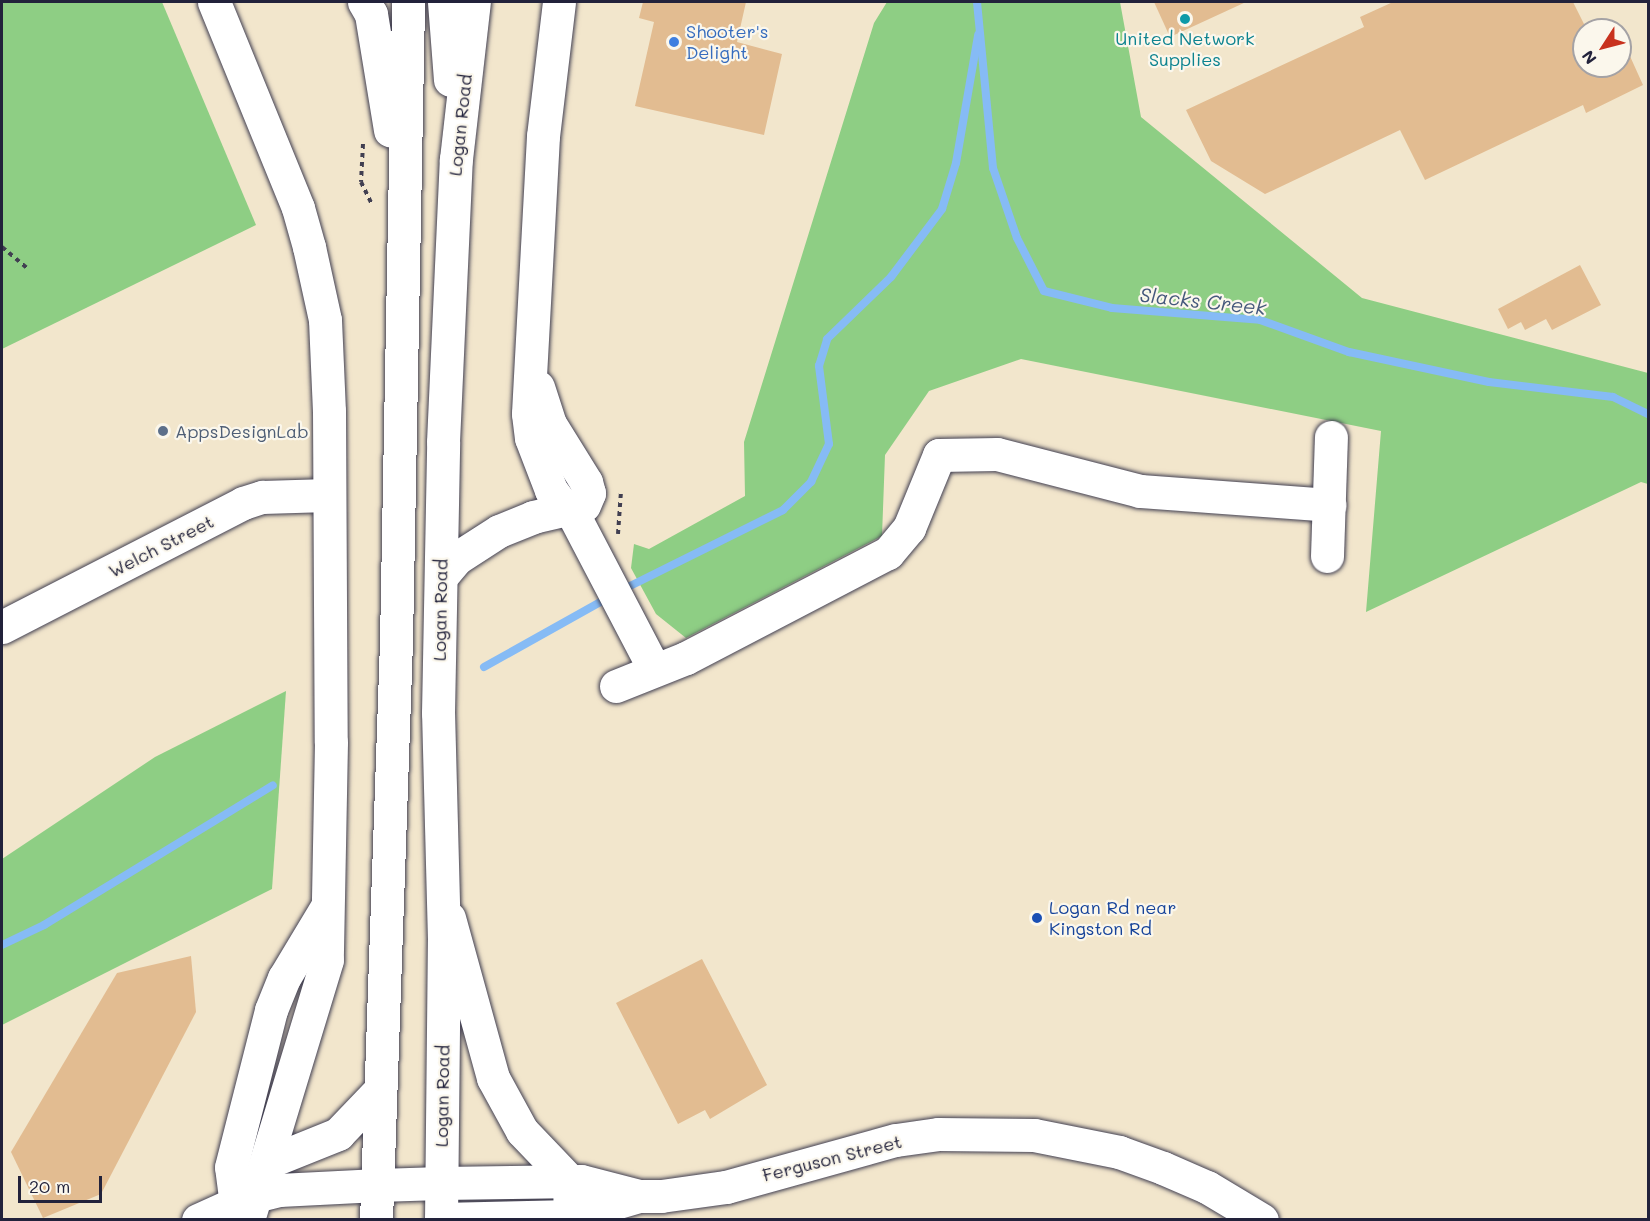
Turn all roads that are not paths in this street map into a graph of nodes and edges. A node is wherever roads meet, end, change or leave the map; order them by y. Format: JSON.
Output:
{"nodes":[{"id":1,"x":214,"y":2,"type":"edge"},
{"id":2,"x":364,"y":2,"type":"edge"},
{"id":3,"x":408,"y":2,"type":"edge"},
{"id":4,"x":444,"y":2,"type":"edge"},
{"id":5,"x":474,"y":2,"type":"edge"},
{"id":6,"x":559,"y":2,"type":"edge"},
{"id":7,"x":456,"y":159,"type":"junction"},
{"id":8,"x":403,"y":220,"type":"junction"},
{"id":9,"x":1331,"y":437,"type":"dead end"},
{"id":10,"x":328,"y":495,"type":"junction"},
{"id":11,"x":1329,"y":505,"type":"junction"},
{"id":12,"x":569,"y":510,"type":"junction"},
{"id":13,"x":1327,"y":556,"type":"dead end"},
{"id":14,"x":441,"y":577,"type":"junction"},
{"id":15,"x":2,"y":627,"type":"edge"},
{"id":16,"x":654,"y":669,"type":"junction"},
{"id":17,"x":616,"y":686,"type":"dead end"},
{"id":18,"x":443,"y":895,"type":"junction"},
{"id":19,"x":326,"y":908,"type":"junction"},
{"id":20,"x":379,"y":1091,"type":"junction"},
{"id":21,"x":266,"y":1163,"type":"junction"},
{"id":22,"x":569,"y":1180,"type":"junction"},
{"id":23,"x":441,"y":1183,"type":"junction"},
{"id":24,"x":378,"y":1185,"type":"junction"},
{"id":25,"x":639,"y":1196,"type":"junction"},
{"id":26,"x":244,"y":1209,"type":"edge"},
{"id":27,"x":571,"y":1218,"type":"edge"},
{"id":28,"x":441,"y":1219,"type":"edge"},
{"id":29,"x":198,"y":1220,"type":"edge"},
{"id":30,"x":376,"y":1220,"type":"edge"},
{"id":31,"x":436,"y":1220,"type":"edge"},
{"id":32,"x":1262,"y":1220,"type":"edge"}],
"edges":[{"from":1,"to":10,"type":"street"},
{"from":2,"to":8,"type":"street"},
{"from":3,"to":8,"type":"street"},
{"from":4,"to":7,"type":"street"},
{"from":5,"to":7,"type":"street","name":"Logan Road"},
{"from":6,"to":12,"type":"street"},
{"from":7,"to":14,"type":"street","name":"Logan Road"},
{"from":8,"to":20,"type":"street"},
{"from":9,"to":11,"type":"street"},
{"from":10,"to":15,"type":"street","name":"Welch Street"},
{"from":10,"to":19,"type":"street"},
{"from":11,"to":13,"type":"street"},
{"from":11,"to":16,"type":"street"},
{"from":12,"to":14,"type":"street"},
{"from":12,"to":16,"type":"street"},
{"from":14,"to":18,"type":"street","name":"Logan Road"},
{"from":16,"to":17,"type":"street"},
{"from":18,"to":22,"type":"street"},
{"from":18,"to":23,"type":"street","name":"Logan Road"},
{"from":19,"to":21,"type":"street"},
{"from":19,"to":26,"type":"street"},
{"from":20,"to":21,"type":"street"},
{"from":20,"to":24,"type":"street"},
{"from":21,"to":26,"type":"street"},
{"from":22,"to":23,"type":"street","name":"Ferguson Street"},
{"from":22,"to":25,"type":"street","name":"Ferguson Street"},
{"from":22,"to":27,"type":"street"},
{"from":23,"to":24,"type":"street","name":"Ferguson Street"},
{"from":23,"to":28,"type":"street","name":"Logan Road"},
{"from":24,"to":26,"type":"street","name":"Ferguson Street"},
{"from":24,"to":30,"type":"street"},
{"from":25,"to":27,"type":"street","name":"Ferguson Street"},
{"from":25,"to":32,"type":"street","name":"Ferguson Street"},
{"from":26,"to":29,"type":"street","name":"Ferguson Street"},
{"from":27,"to":28,"type":"street","name":"Ferguson Street"},
{"from":28,"to":31,"type":"street","name":"Ferguson Street"}]}
